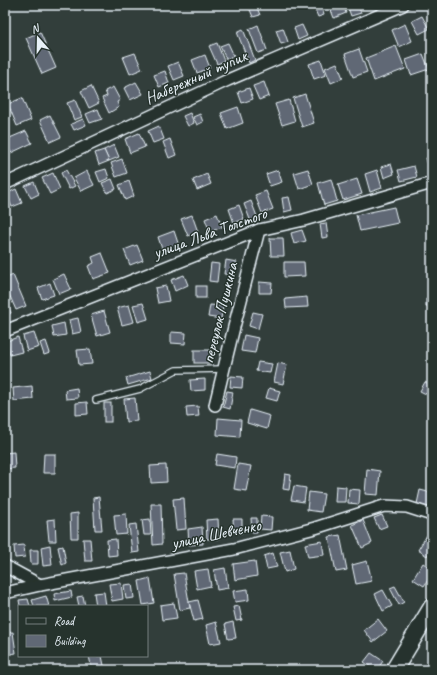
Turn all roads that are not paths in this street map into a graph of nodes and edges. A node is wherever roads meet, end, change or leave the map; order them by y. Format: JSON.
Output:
{"nodes":[{"id":1,"x":403,"y":5,"type":"edge"},
{"id":2,"x":432,"y":183,"type":"edge"},
{"id":3,"x":5,"y":184,"type":"edge"},
{"id":4,"x":259,"y":230,"type":"junction"},
{"id":5,"x":5,"y":331,"type":"edge"},
{"id":6,"x":224,"y":369,"type":"junction"},
{"id":7,"x":96,"y":400,"type":"dead end"},
{"id":8,"x":215,"y":405,"type":"dead end"},
{"id":9,"x":432,"y":515,"type":"edge"},
{"id":10,"x":5,"y":566,"type":"edge"},
{"id":11,"x":40,"y":585,"type":"junction"},
{"id":12,"x":5,"y":594,"type":"edge"},
{"id":13,"x":432,"y":607,"type":"edge"},
{"id":14,"x":394,"y":670,"type":"edge"}],
"edges":[{"from":1,"to":3,"type":"street","name":"Набережный тупик"},
{"from":2,"to":4,"type":"street","name":"улица Льва Толстого"},
{"from":4,"to":5,"type":"street","name":"улица Льва Толстого"},
{"from":4,"to":6,"type":"street","name":"переулок Пушкина"},
{"from":6,"to":7,"type":"lane"},
{"from":6,"to":8,"type":"street","name":"переулок Пушкина"},
{"from":9,"to":11,"type":"street","name":"улица Шевченко"},
{"from":10,"to":11,"type":"street"},
{"from":11,"to":12,"type":"street","name":"улица Шевченко"},
{"from":13,"to":14,"type":"main road"}]}
